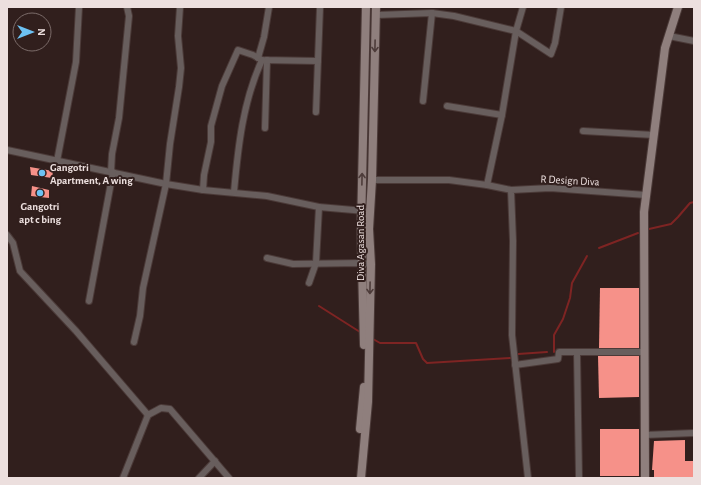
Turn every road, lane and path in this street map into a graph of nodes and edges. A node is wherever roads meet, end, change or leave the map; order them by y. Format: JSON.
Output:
{"nodes":[{"id":1,"x":79,"y":7,"type":"edge"},
{"id":2,"x":127,"y":7,"type":"edge"},
{"id":3,"x":180,"y":7,"type":"edge"},
{"id":4,"x":269,"y":7,"type":"edge"},
{"id":5,"x":320,"y":7,"type":"edge"},
{"id":6,"x":366,"y":7,"type":"edge"},
{"id":7,"x":449,"y":7,"type":"edge"},
{"id":8,"x":523,"y":7,"type":"edge"},
{"id":9,"x":561,"y":7,"type":"edge"},
{"id":10,"x":678,"y":7,"type":"edge"},
{"id":11,"x":376,"y":11,"type":"edge"},
{"id":12,"x":432,"y":13,"type":"junction"},
{"id":13,"x":448,"y":15,"type":"junction"},
{"id":14,"x":516,"y":31,"type":"junction"},
{"id":15,"x":668,"y":36,"type":"junction"},
{"id":16,"x":694,"y":41,"type":"edge"},
{"id":17,"x":262,"y":59,"type":"junction"},
{"id":18,"x":318,"y":61,"type":"junction"},
{"id":19,"x":423,"y":101,"type":"dead end"},
{"id":20,"x":447,"y":106,"type":"dead end"},
{"id":21,"x":316,"y":112,"type":"dead end"},
{"id":22,"x":502,"y":115,"type":"junction"},
{"id":23,"x":265,"y":128,"type":"dead end"},
{"id":24,"x":583,"y":131,"type":"dead end"},
{"id":25,"x":654,"y":135,"type":"junction"},
{"id":26,"x":7,"y":150,"type":"edge"},
{"id":27,"x":57,"y":161,"type":"junction"},
{"id":28,"x":112,"y":172,"type":"junction"},
{"id":29,"x":372,"y":180,"type":"junction"},
{"id":30,"x":166,"y":184,"type":"junction"},
{"id":31,"x":487,"y":185,"type":"junction"},
{"id":32,"x":203,"y":190,"type":"junction"},
{"id":33,"x":511,"y":190,"type":"junction"},
{"id":34,"x":234,"y":192,"type":"junction"},
{"id":35,"x":646,"y":195,"type":"junction"},
{"id":36,"x":319,"y":207,"type":"junction"},
{"id":37,"x":361,"y":210,"type":"junction"},
{"id":38,"x":370,"y":211,"type":"junction"},
{"id":39,"x":7,"y":235,"type":"edge"},
{"id":40,"x":267,"y":258,"type":"dead end"},
{"id":41,"x":316,"y":263,"type":"junction"},
{"id":42,"x":362,"y":263,"type":"junction"},
{"id":43,"x":371,"y":264,"type":"junction"},
{"id":44,"x":309,"y":283,"type":"dead end"},
{"id":45,"x":89,"y":301,"type":"dead end"},
{"id":46,"x":134,"y":342,"type":"dead end"},
{"id":47,"x":577,"y":352,"type":"junction"},
{"id":48,"x":644,"y":352,"type":"junction"},
{"id":49,"x":515,"y":365,"type":"junction"},
{"id":50,"x":148,"y":415,"type":"junction"},
{"id":51,"x":694,"y":434,"type":"edge"},
{"id":52,"x":644,"y":435,"type":"junction"},
{"id":53,"x":215,"y":461,"type":"junction"},
{"id":54,"x":123,"y":478,"type":"edge"},
{"id":55,"x":199,"y":478,"type":"edge"},
{"id":56,"x":229,"y":478,"type":"edge"},
{"id":57,"x":357,"y":478,"type":"edge"},
{"id":58,"x":361,"y":478,"type":"edge"},
{"id":59,"x":528,"y":478,"type":"edge"},
{"id":60,"x":580,"y":478,"type":"edge"},
{"id":61,"x":645,"y":478,"type":"edge"}],
"edges":[{"from":1,"to":27,"type":"street"},
{"from":2,"to":28,"type":"street"},
{"from":3,"to":30,"type":"street"},
{"from":4,"to":17,"type":"street"},
{"from":5,"to":18,"type":"street"},
{"from":37,"to":6,"type":"street","one_way":true},
{"from":7,"to":13,"type":"street"},
{"from":8,"to":14,"type":"street"},
{"from":9,"to":14,"type":"street"},
{"from":10,"to":15,"type":"street"},
{"from":11,"to":12,"type":"street"},
{"from":11,"to":29,"type":"street","name":"Diva Agasan Road","one_way":true},
{"from":12,"to":13,"type":"street"},
{"from":12,"to":19,"type":"street"},
{"from":13,"to":14,"type":"street"},
{"from":14,"to":22,"type":"street"},
{"from":15,"to":16,"type":"street"},
{"from":15,"to":25,"type":"street"},
{"from":17,"to":18,"type":"street"},
{"from":17,"to":23,"type":"street"},
{"from":17,"to":32,"type":"street"},
{"from":17,"to":34,"type":"street"},
{"from":18,"to":21,"type":"street"},
{"from":20,"to":22,"type":"street"},
{"from":22,"to":31,"type":"street"},
{"from":24,"to":25,"type":"street"},
{"from":25,"to":35,"type":"street"},
{"from":26,"to":27,"type":"street"},
{"from":27,"to":28,"type":"street"},
{"from":28,"to":30,"type":"street"},
{"from":28,"to":45,"type":"street"},
{"from":29,"to":31,"type":"street","name":"R Design Diva"},
{"from":29,"to":38,"type":"street","name":"Diva Agasan Road"},
{"from":30,"to":32,"type":"street"},
{"from":30,"to":46,"type":"street"},
{"from":31,"to":33,"type":"street","name":"R Design Diva"},
{"from":32,"to":34,"type":"street"},
{"from":33,"to":35,"type":"street","name":"R Design Diva"},
{"from":33,"to":49,"type":"street"},
{"from":34,"to":36,"type":"street"},
{"from":35,"to":48,"type":"street"},
{"from":36,"to":37,"type":"street"},
{"from":36,"to":41,"type":"street"},
{"from":37,"to":38,"type":"street"},
{"from":37,"to":42,"type":"street"},
{"from":38,"to":43,"type":"street","name":"Diva Agasan Road"},
{"from":39,"to":50,"type":"street"},
{"from":40,"to":41,"type":"street"},
{"from":41,"to":42,"type":"street"},
{"from":41,"to":44,"type":"street"},
{"from":42,"to":43,"type":"street"},
{"from":42,"to":57,"type":"street"},
{"from":43,"to":58,"type":"street","name":"Diva Agasan Road","one_way":true},
{"from":47,"to":48,"type":"street"},
{"from":47,"to":49,"type":"street"},
{"from":47,"to":60,"type":"street"},
{"from":48,"to":52,"type":"street"},
{"from":49,"to":59,"type":"street"},
{"from":50,"to":53,"type":"street"},
{"from":50,"to":54,"type":"street"},
{"from":51,"to":52,"type":"street"},
{"from":52,"to":61,"type":"street"},
{"from":53,"to":55,"type":"street"},
{"from":53,"to":56,"type":"street"}]}
